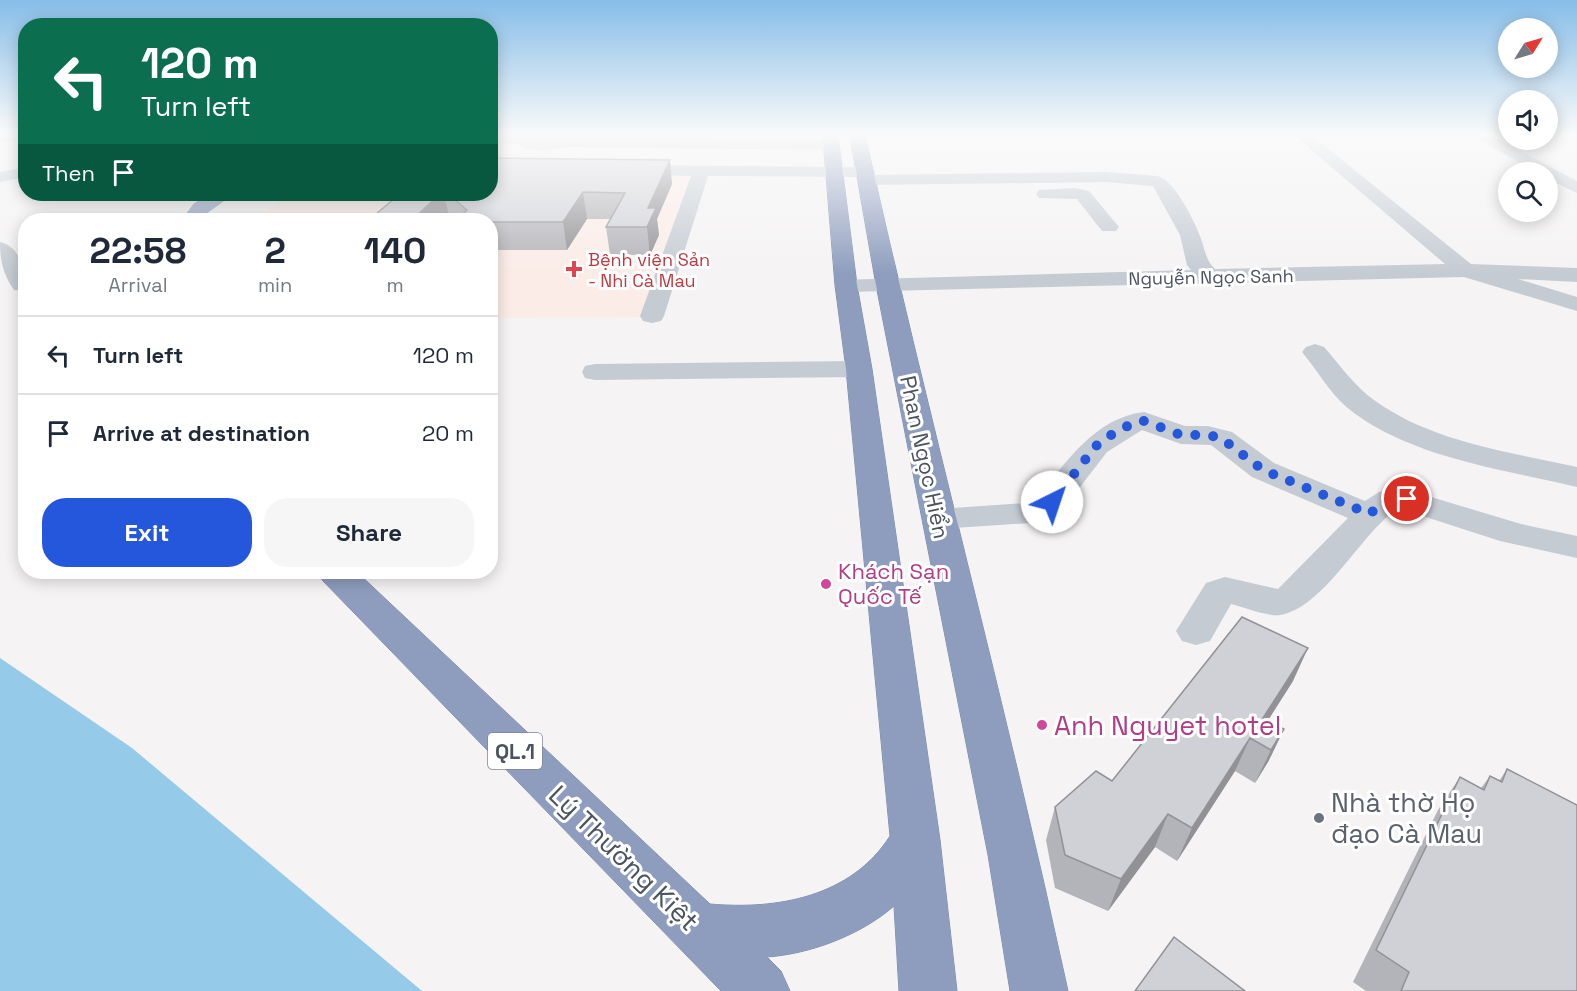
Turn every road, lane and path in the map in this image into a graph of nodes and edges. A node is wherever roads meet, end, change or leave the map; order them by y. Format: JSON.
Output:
{"nodes":[{"id":1,"x":698,"y":181,"type":"edge"},
{"id":2,"x":849,"y":181,"type":"edge"},
{"id":3,"x":856,"y":181,"type":"edge"},
{"id":4,"x":987,"y":181,"type":"edge"},
{"id":5,"x":1158,"y":181,"type":"edge"},
{"id":6,"x":1358,"y":181,"type":"edge"},
{"id":7,"x":212,"y":201,"type":"edge"},
{"id":8,"x":196,"y":213,"type":"edge"},
{"id":9,"x":1109,"y":228,"type":"dead end"},
{"id":10,"x":0,"y":248,"type":"edge"},
{"id":11,"x":1465,"y":270,"type":"junction"},
{"id":12,"x":1577,"y":275,"type":"edge"},
{"id":13,"x":18,"y":277,"type":"edge"},
{"id":14,"x":1210,"y":277,"type":"junction"},
{"id":15,"x":846,"y":285,"type":"junction"},
{"id":16,"x":887,"y":285,"type":"junction"},
{"id":17,"x":1577,"y":304,"type":"edge"},
{"id":18,"x":652,"y":316,"type":"dead end"},
{"id":19,"x":1315,"y":352,"type":"dead end"},
{"id":20,"x":859,"y":369,"type":"junction"},
{"id":21,"x":595,"y":372,"type":"dead end"},
{"id":22,"x":1577,"y":477,"type":"edge"},
{"id":23,"x":1370,"y":514,"type":"junction"},
{"id":24,"x":938,"y":519,"type":"junction"},
{"id":25,"x":1577,"y":547,"type":"edge"},
{"id":26,"x":343,"y":579,"type":"edge"},
{"id":27,"x":1196,"y":631,"type":"dead end"},
{"id":28,"x":915,"y":840,"type":"junction"},
{"id":29,"x":696,"y":929,"type":"junction"},
{"id":30,"x":761,"y":991,"type":"edge"},
{"id":31,"x":928,"y":991,"type":"edge"},
{"id":32,"x":1039,"y":991,"type":"edge"}],
"edges":[{"from":1,"to":18,"type":"street"},
{"from":2,"to":15,"type":"highway"},
{"from":3,"to":16,"type":"highway","name":"Phan Ngọc Hiển"},
{"from":4,"to":9,"type":"street"},
{"from":5,"to":14,"type":"street"},
{"from":6,"to":11,"type":"street"},
{"from":7,"to":8,"type":"highway"},
{"from":10,"to":13,"type":"street"},
{"from":11,"to":12,"type":"street","name":"Nguyễn Ngọc Sanh"},
{"from":11,"to":14,"type":"street","name":"Nguyễn Ngọc Sanh"},
{"from":11,"to":17,"type":"street"},
{"from":14,"to":16,"type":"street","name":"Nguyễn Ngọc Sanh"},
{"from":15,"to":16,"type":"street","name":"Nguyễn Ngọc Sanh"},
{"from":15,"to":20,"type":"highway"},
{"from":16,"to":24,"type":"highway","name":"Phan Ngọc Hiển"},
{"from":19,"to":22,"type":"street"},
{"from":20,"to":21,"type":"street"},
{"from":20,"to":28,"type":"highway"},
{"from":23,"to":24,"type":"street"},
{"from":23,"to":25,"type":"street"},
{"from":23,"to":27,"type":"street"},
{"from":24,"to":32,"type":"highway","name":"Phan Ngọc Hiển"},
{"from":26,"to":29,"type":"highway","name":"Lý Thường Kiệt","number":"QL.1"},
{"from":28,"to":29,"type":"highway"},
{"from":28,"to":31,"type":"highway"},
{"from":29,"to":30,"type":"highway","name":"Lý Thường Kiệt","number":"QL.1"}]}
